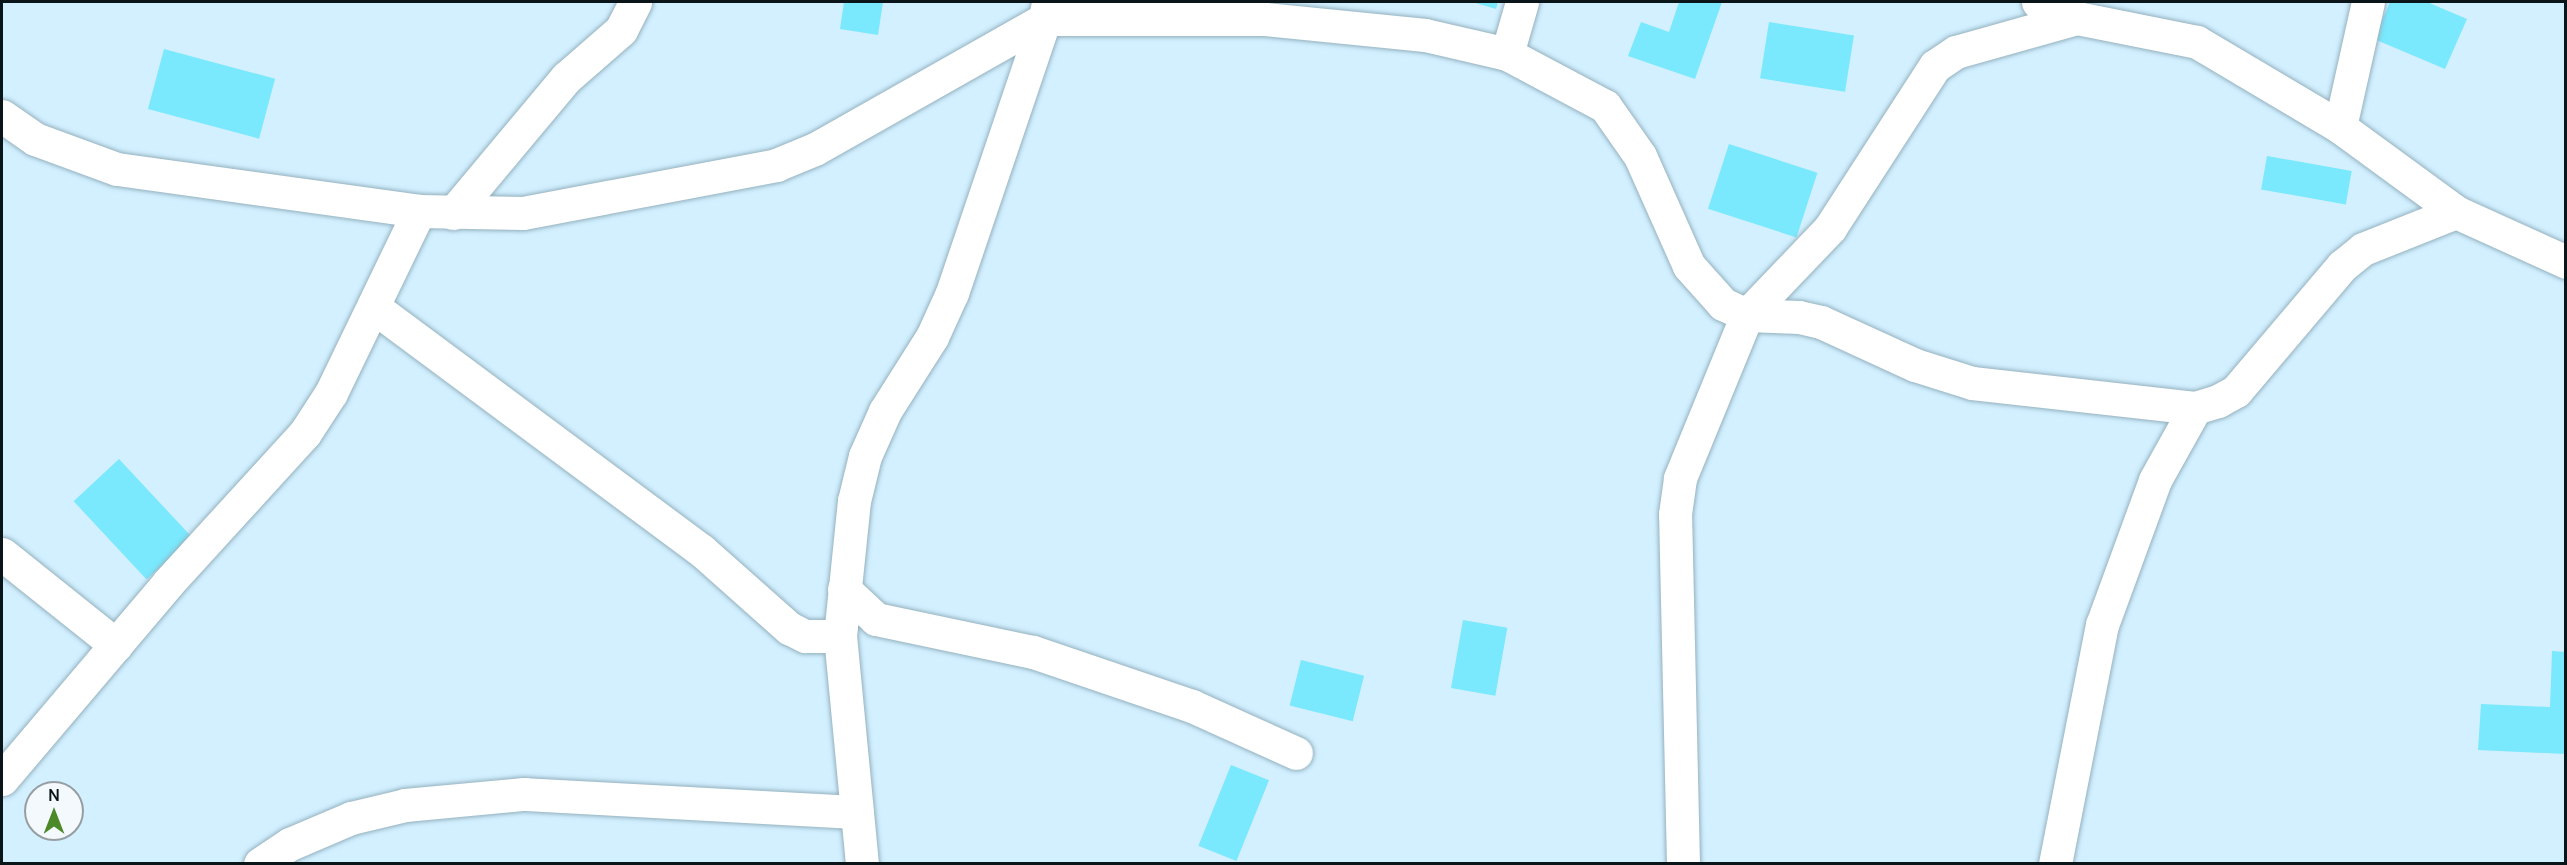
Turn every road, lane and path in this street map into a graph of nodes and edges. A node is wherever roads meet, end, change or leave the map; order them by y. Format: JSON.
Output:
{"nodes":[{"id":1,"x":635,"y":2,"type":"edge"},
{"id":2,"x":1522,"y":2,"type":"edge"},
{"id":3,"x":2038,"y":2,"type":"edge"},
{"id":4,"x":2368,"y":2,"type":"edge"},
{"id":5,"x":1047,"y":10,"type":"edge"},
{"id":6,"x":2077,"y":18,"type":"junction"},
{"id":7,"x":1507,"y":54,"type":"junction"},
{"id":8,"x":6,"y":126,"type":"edge"},
{"id":9,"x":2340,"y":127,"type":"junction"},
{"id":10,"x":419,"y":211,"type":"junction"},
{"id":11,"x":2456,"y":212,"type":"junction"},
{"id":12,"x":453,"y":213,"type":"junction"},
{"id":13,"x":2565,"y":262,"type":"edge"},
{"id":14,"x":375,"y":308,"type":"junction"},
{"id":15,"x":1747,"y":315,"type":"junction"},
{"id":16,"x":2195,"y":408,"type":"junction"},
{"id":17,"x":2,"y":554,"type":"edge"},
{"id":18,"x":844,"y":589,"type":"junction"},
{"id":19,"x":840,"y":636,"type":"junction"},
{"id":20,"x":116,"y":645,"type":"junction"},
{"id":21,"x":1296,"y":753,"type":"dead end"},
{"id":22,"x":2,"y":779,"type":"edge"},
{"id":23,"x":857,"y":812,"type":"junction"},
{"id":24,"x":260,"y":864,"type":"edge"},
{"id":25,"x":862,"y":864,"type":"edge"},
{"id":26,"x":1683,"y":864,"type":"edge"},
{"id":27,"x":2055,"y":864,"type":"edge"}],
"edges":[{"from":1,"to":12,"type":"street"},
{"from":2,"to":7,"type":"street"},
{"from":3,"to":6,"type":"street"},
{"from":4,"to":9,"type":"street"},
{"from":5,"to":7,"type":"street"},
{"from":5,"to":12,"type":"street"},
{"from":5,"to":18,"type":"street"},
{"from":6,"to":9,"type":"street"},
{"from":6,"to":15,"type":"street"},
{"from":7,"to":15,"type":"street"},
{"from":8,"to":10,"type":"street"},
{"from":9,"to":11,"type":"street"},
{"from":10,"to":12,"type":"street"},
{"from":10,"to":14,"type":"street"},
{"from":11,"to":13,"type":"street"},
{"from":11,"to":16,"type":"street"},
{"from":14,"to":19,"type":"street"},
{"from":14,"to":20,"type":"street"},
{"from":15,"to":16,"type":"street"},
{"from":15,"to":26,"type":"street"},
{"from":16,"to":27,"type":"street"},
{"from":17,"to":20,"type":"street"},
{"from":18,"to":19,"type":"street"},
{"from":18,"to":21,"type":"street"},
{"from":19,"to":23,"type":"street"},
{"from":20,"to":22,"type":"street"},
{"from":23,"to":24,"type":"street"},
{"from":23,"to":25,"type":"street"}]}
